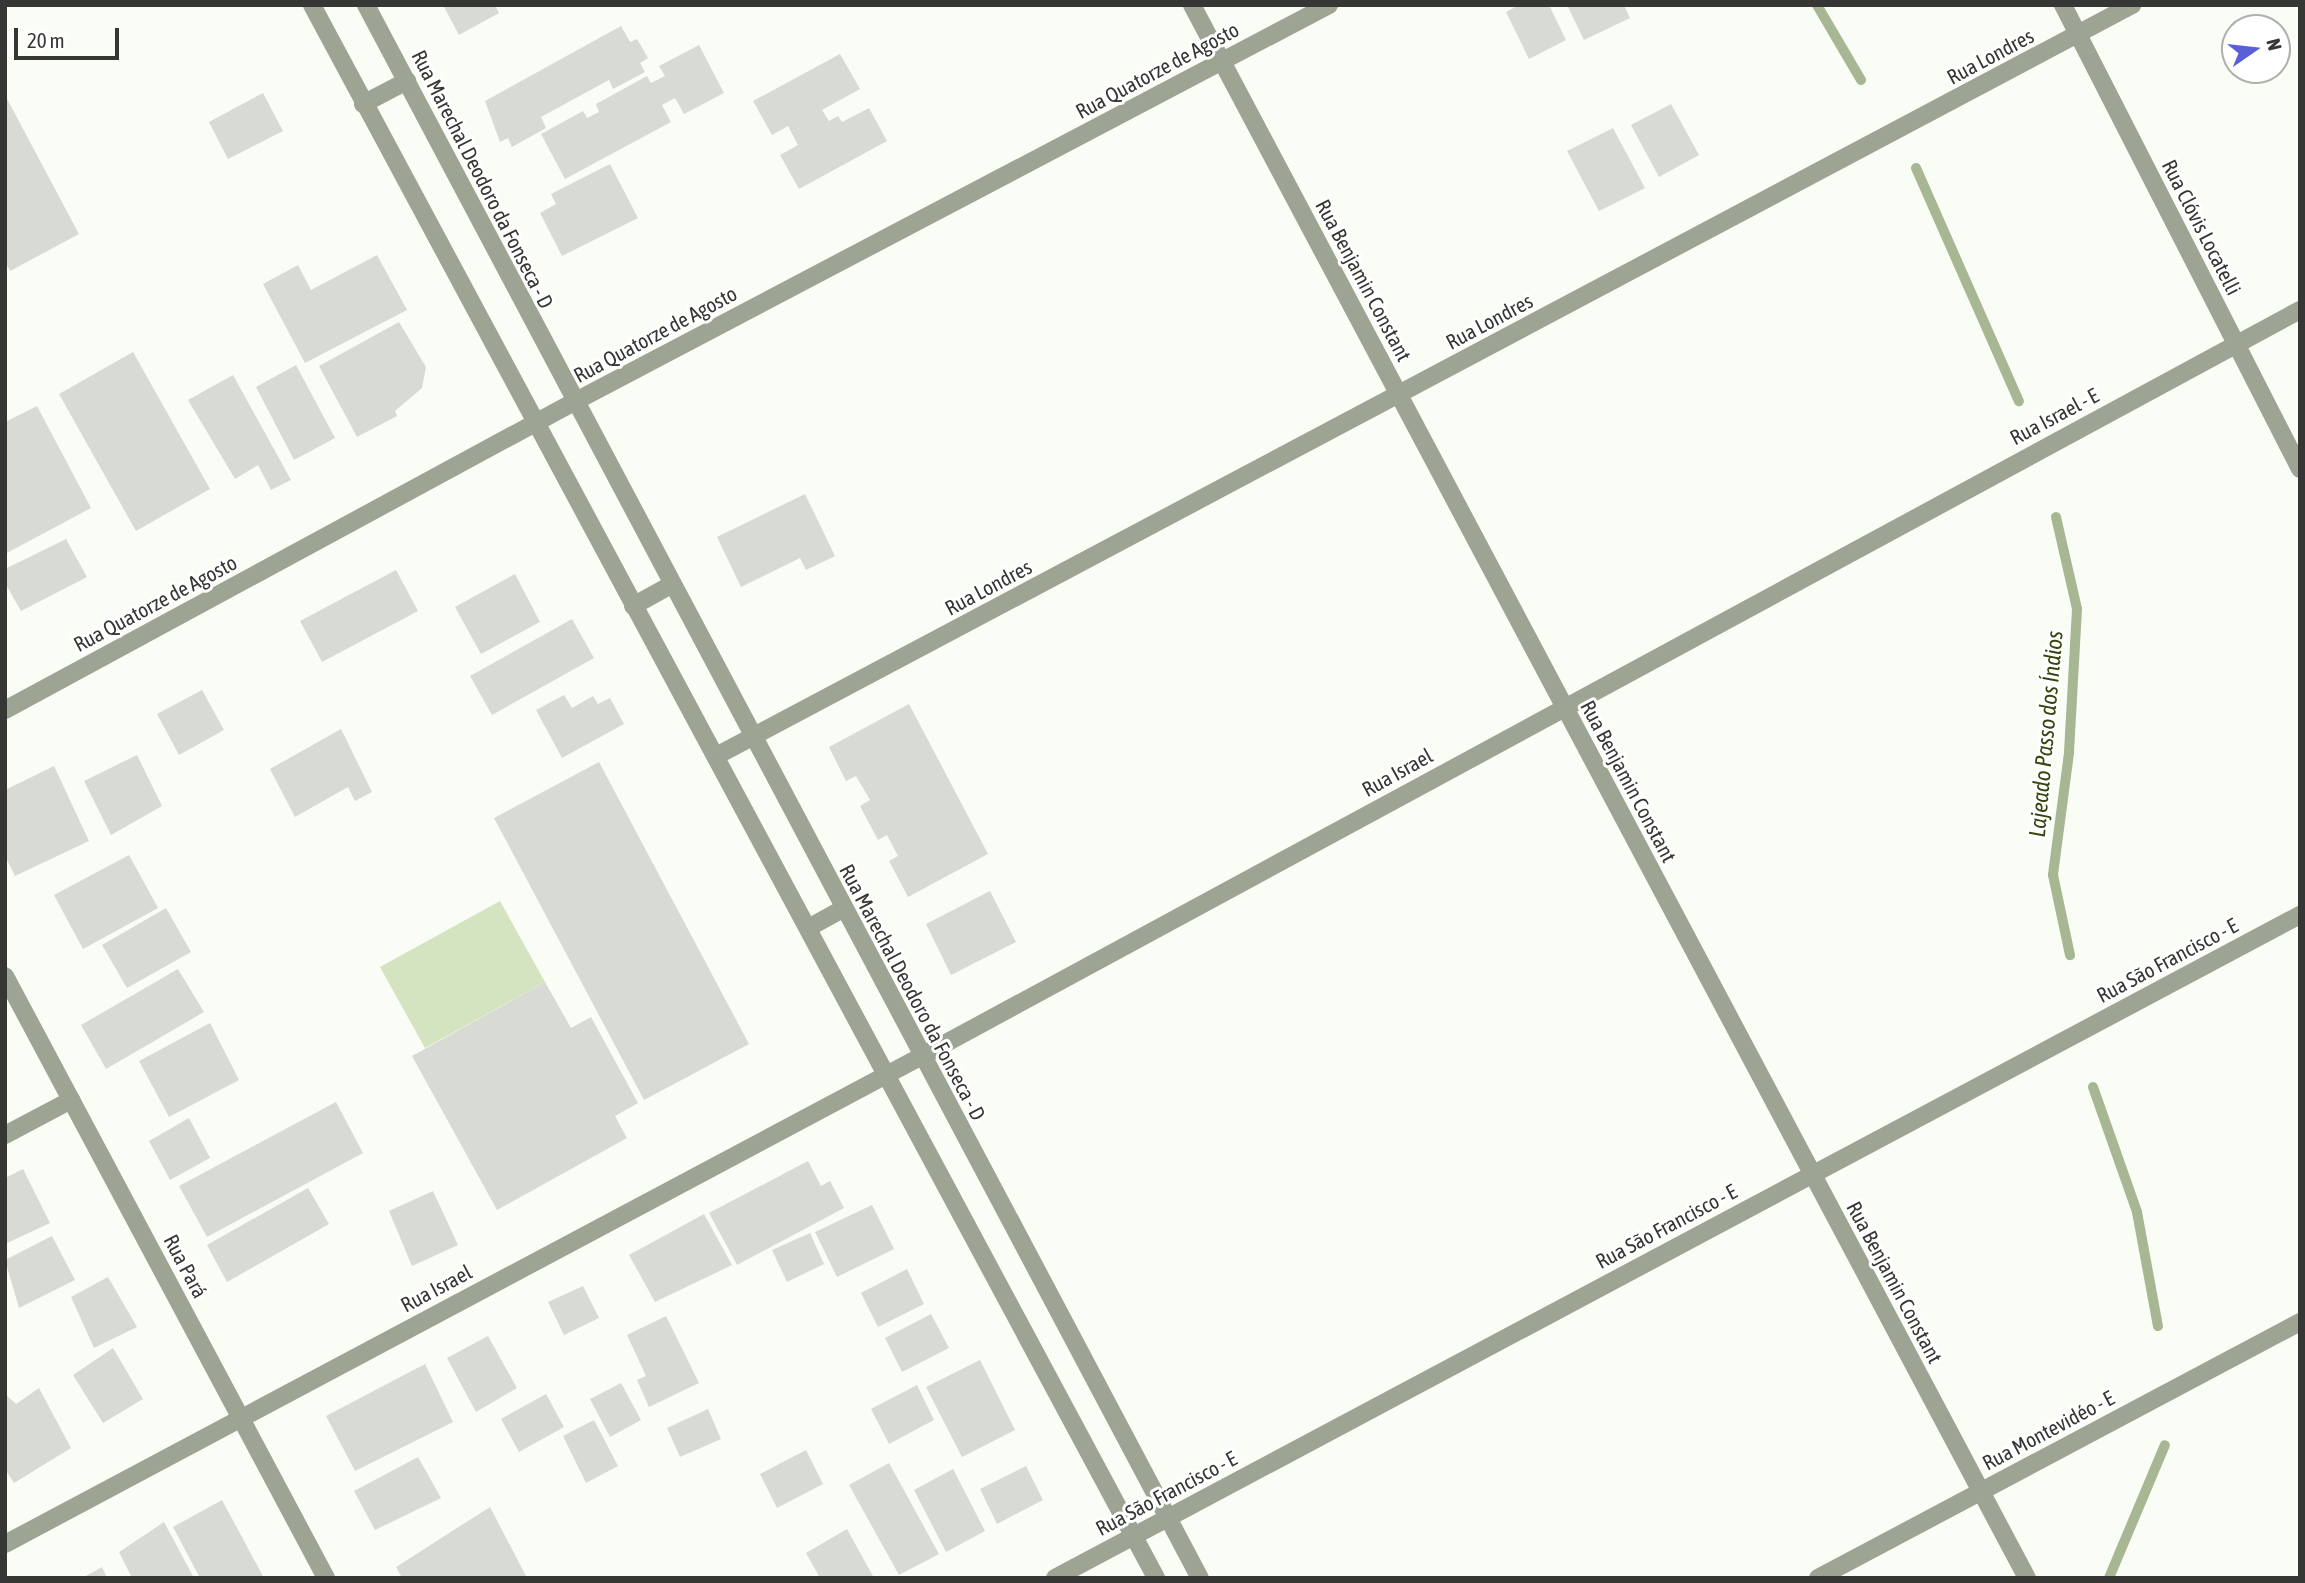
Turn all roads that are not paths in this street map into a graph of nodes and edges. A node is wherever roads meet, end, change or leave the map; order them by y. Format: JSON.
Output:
{"nodes":[{"id":1,"x":312,"y":5,"type":"edge"},
{"id":2,"x":366,"y":5,"type":"edge"},
{"id":3,"x":1192,"y":5,"type":"edge"},
{"id":4,"x":1329,"y":5,"type":"edge"},
{"id":5,"x":2063,"y":5,"type":"edge"},
{"id":6,"x":2132,"y":5,"type":"edge"},
{"id":7,"x":2078,"y":34,"type":"junction"},
{"id":8,"x":1222,"y":62,"type":"junction"},
{"id":9,"x":407,"y":81,"type":"junction"},
{"id":10,"x":363,"y":104,"type":"junction"},
{"id":11,"x":2300,"y":310,"type":"edge"},
{"id":12,"x":2236,"y":344,"type":"junction"},
{"id":13,"x":1399,"y":394,"type":"junction"},
{"id":14,"x":574,"y":402,"type":"junction"},
{"id":15,"x":534,"y":425,"type":"junction"},
{"id":16,"x":2300,"y":469,"type":"edge"},
{"id":17,"x":1895,"y":528,"type":"joint"},
{"id":18,"x":671,"y":585,"type":"junction"},
{"id":19,"x":633,"y":606,"type":"junction"},
{"id":20,"x":1564,"y":707,"type":"junction"},
{"id":21,"x":5,"y":710,"type":"edge"},
{"id":22,"x":754,"y":736,"type":"junction"},
{"id":23,"x":718,"y":755,"type":"junction"},
{"id":24,"x":842,"y":909,"type":"junction"},
{"id":25,"x":2300,"y":915,"type":"edge"},
{"id":26,"x":810,"y":927,"type":"junction"},
{"id":27,"x":5,"y":976,"type":"edge"},
{"id":28,"x":922,"y":1056,"type":"junction"},
{"id":29,"x":888,"y":1074,"type":"junction"},
{"id":30,"x":71,"y":1100,"type":"junction"},
{"id":31,"x":5,"y":1135,"type":"edge"},
{"id":32,"x":1813,"y":1174,"type":"junction"},
{"id":33,"x":2300,"y":1322,"type":"edge"},
{"id":34,"x":240,"y":1418,"type":"junction"},
{"id":35,"x":1980,"y":1491,"type":"junction"},
{"id":36,"x":1166,"y":1518,"type":"junction"},
{"id":37,"x":1133,"y":1536,"type":"junction"},
{"id":38,"x":5,"y":1544,"type":"edge"},
{"id":39,"x":326,"y":1578,"type":"edge"},
{"id":40,"x":1055,"y":1578,"type":"edge"},
{"id":41,"x":1156,"y":1578,"type":"edge"},
{"id":42,"x":1200,"y":1578,"type":"edge"},
{"id":43,"x":1818,"y":1578,"type":"edge"},
{"id":44,"x":2027,"y":1578,"type":"edge"}],
"edges":[{"from":1,"to":10,"type":"street"},
{"from":2,"to":9,"type":"street","name":"Rua Marechal Deodoro da Fonseca - D"},
{"from":3,"to":8,"type":"street","name":"Rua Benjamin Constant"},
{"from":4,"to":8,"type":"street","name":"Rua Quatorze de Agosto"},
{"from":5,"to":7,"type":"street","name":"Rua Clóvis Locatelli"},
{"from":6,"to":7,"type":"street","name":"Rua Londres"},
{"from":7,"to":12,"type":"street","name":"Rua Clóvis Locatelli"},
{"from":7,"to":13,"type":"street","name":"Rua Londres"},
{"from":8,"to":13,"type":"street","name":"Rua Benjamin Constant"},
{"from":8,"to":14,"type":"street","name":"Rua Quatorze de Agosto"},
{"from":9,"to":10,"type":"street"},
{"from":9,"to":14,"type":"street","name":"Rua Marechal Deodoro da Fonseca - D"},
{"from":10,"to":15,"type":"street"},
{"from":11,"to":12,"type":"street"},
{"from":12,"to":16,"type":"street","name":"Rua Clóvis Locatelli"},
{"from":12,"to":17,"type":"street","name":"Rua Israel - E"},
{"from":13,"to":20,"type":"street","name":"Rua Benjamin Constant"},
{"from":13,"to":22,"type":"street","name":"Rua Londres"},
{"from":14,"to":15,"type":"street","name":"Rua Quatorze de Agosto"},
{"from":14,"to":18,"type":"street","name":"Rua Marechal Deodoro da Fonseca - D"},
{"from":15,"to":19,"type":"street"},
{"from":15,"to":21,"type":"street","name":"Rua Quatorze de Agosto"},
{"from":17,"to":20,"type":"street","name":"Rua Israel"},
{"from":18,"to":19,"type":"street"},
{"from":18,"to":22,"type":"street","name":"Rua Marechal Deodoro da Fonseca - D"},
{"from":19,"to":23,"type":"street"},
{"from":20,"to":28,"type":"street","name":"Rua Israel"},
{"from":20,"to":32,"type":"street","name":"Rua Benjamin Constant"},
{"from":22,"to":23,"type":"street","name":"Rua Londres"},
{"from":22,"to":24,"type":"street","name":"Rua Marechal Deodoro da Fonseca - D"},
{"from":23,"to":26,"type":"street"},
{"from":24,"to":26,"type":"street"},
{"from":24,"to":28,"type":"street","name":"Rua Marechal Deodoro da Fonseca - D"},
{"from":25,"to":32,"type":"street","name":"Rua São Francisco - E"},
{"from":26,"to":29,"type":"street"},
{"from":27,"to":30,"type":"street","name":"Rua Pará"},
{"from":28,"to":29,"type":"street"},
{"from":28,"to":36,"type":"street","name":"Rua Marechal Deodoro da Fonseca - D"},
{"from":29,"to":34,"type":"street","name":"Rua Israel"},
{"from":29,"to":37,"type":"street"},
{"from":30,"to":31,"type":"street"},
{"from":30,"to":34,"type":"street","name":"Rua Pará"},
{"from":32,"to":35,"type":"street","name":"Rua Benjamin Constant"},
{"from":32,"to":36,"type":"street","name":"Rua São Francisco - E"},
{"from":33,"to":35,"type":"street","name":"Rua Montevidéo - E"},
{"from":34,"to":38,"type":"street","name":"Rua Israel"},
{"from":34,"to":39,"type":"street","name":"Rua Pará"},
{"from":35,"to":43,"type":"street","name":"Rua Montevidéo - E"},
{"from":35,"to":44,"type":"street","name":"Rua Benjamin Constant"},
{"from":36,"to":37,"type":"street","name":"Rua São Francisco - E"},
{"from":36,"to":42,"type":"street","name":"Rua Marechal Deodoro da Fonseca - D"},
{"from":37,"to":40,"type":"street","name":"Rua São Francisco - E"},
{"from":37,"to":41,"type":"street"}]}
